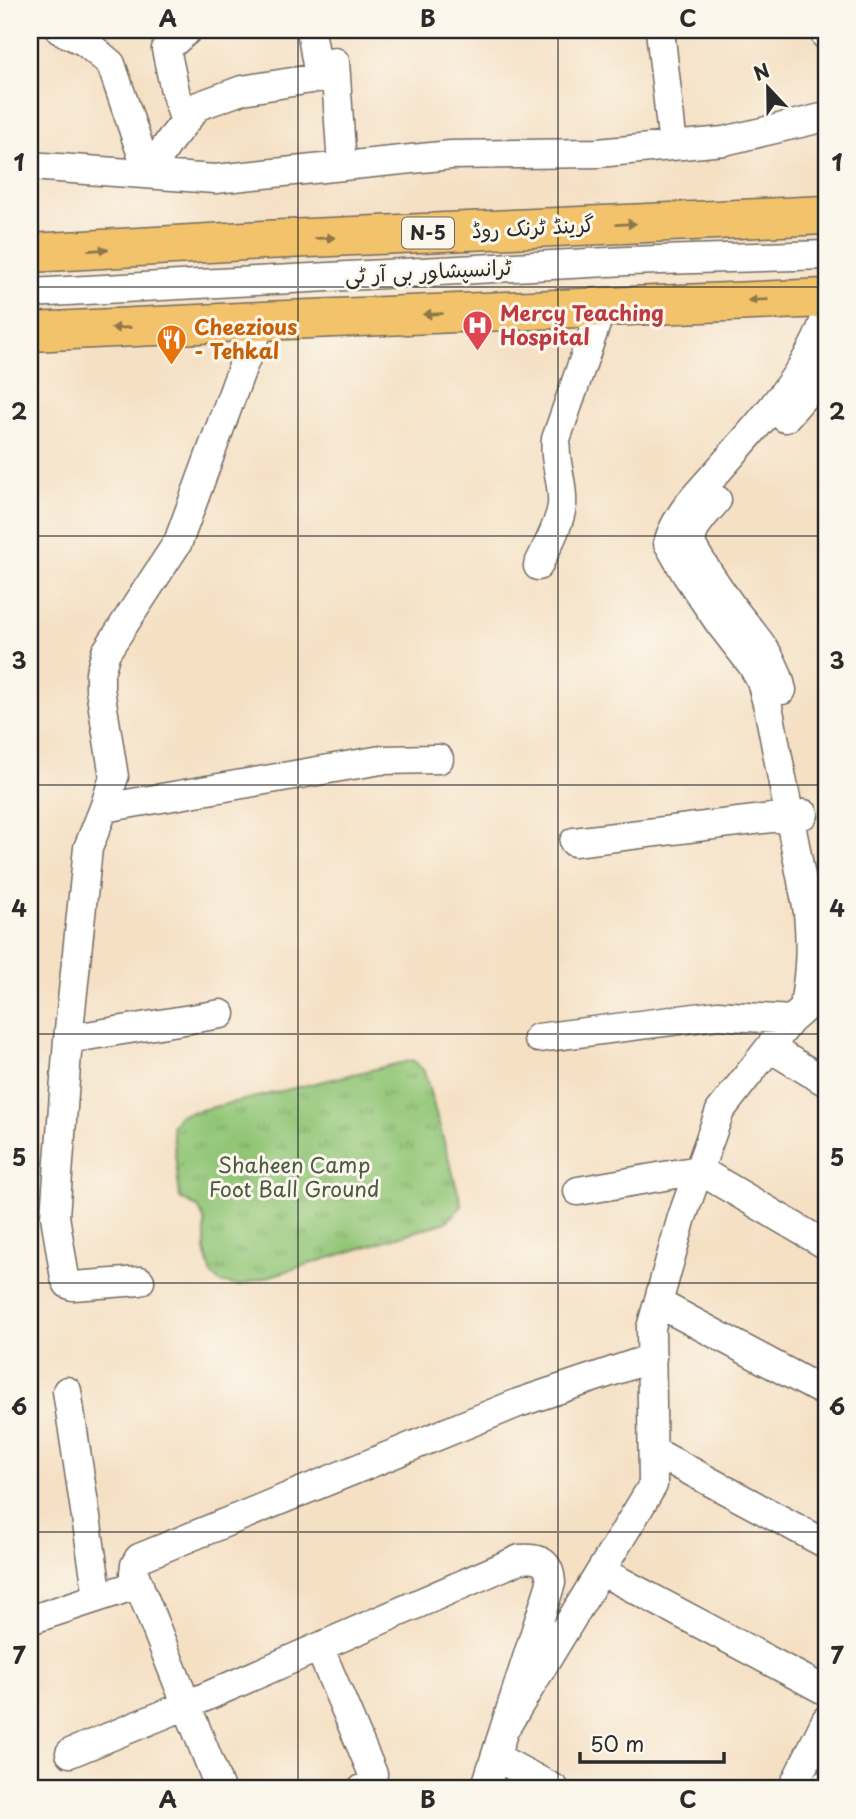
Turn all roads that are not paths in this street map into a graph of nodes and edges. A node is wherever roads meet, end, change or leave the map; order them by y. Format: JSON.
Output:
{"nodes":[{"id":1,"x":60,"y":30,"type":"edge"},
{"id":2,"x":188,"y":30,"type":"edge"},
{"id":3,"x":312,"y":30,"type":"edge"},
{"id":4,"x":660,"y":30,"type":"edge"},
{"id":5,"x":826,"y":30,"type":"edge"},
{"id":6,"x":826,"y":36,"type":"edge"},
{"id":7,"x":336,"y":75,"type":"junction"},
{"id":8,"x":826,"y":117,"type":"edge"},
{"id":9,"x":185,"y":122,"type":"junction"},
{"id":10,"x":673,"y":146,"type":"junction"},
{"id":11,"x":30,"y":166,"type":"edge"},
{"id":12,"x":342,"y":166,"type":"junction"},
{"id":13,"x":148,"y":173,"type":"junction"},
{"id":14,"x":826,"y":215,"type":"edge"},
{"id":15,"x":30,"y":253,"type":"edge"},
{"id":16,"x":826,"y":255,"type":"edge"},
{"id":17,"x":30,"y":293,"type":"edge"},
{"id":18,"x":826,"y":298,"type":"edge"},
{"id":19,"x":601,"y":307,"type":"junction"},
{"id":20,"x":826,"y":315,"type":"edge"},
{"id":21,"x":262,"y":321,"type":"junction"},
{"id":22,"x":30,"y":332,"type":"edge"},
{"id":23,"x":826,"y":366,"type":"edge"},
{"id":24,"x":538,"y":566,"type":"dead end"},
{"id":25,"x":439,"y":759,"type":"dead end"},
{"id":26,"x":104,"y":808,"type":"junction"},
{"id":27,"x":797,"y":815,"type":"junction"},
{"id":28,"x":574,"y":842,"type":"dead end"},
{"id":29,"x":826,"y":913,"type":"edge"},
{"id":30,"x":826,"y":974,"type":"edge"},
{"id":31,"x":221,"y":1014,"type":"dead end"},
{"id":32,"x":797,"y":1015,"type":"junction"},
{"id":33,"x":538,"y":1038,"type":"dead end"},
{"id":34,"x":68,"y":1039,"type":"junction"},
{"id":35,"x":770,"y":1048,"type":"junction"},
{"id":36,"x":826,"y":1082,"type":"edge"},
{"id":37,"x":699,"y":1170,"type":"junction"},
{"id":38,"x":578,"y":1191,"type":"dead end"},
{"id":39,"x":826,"y":1245,"type":"edge"},
{"id":40,"x":140,"y":1281,"type":"dead end"},
{"id":41,"x":658,"y":1303,"type":"junction"},
{"id":42,"x":652,"y":1357,"type":"junction"},
{"id":43,"x":67,"y":1391,"type":"dead end"},
{"id":44,"x":826,"y":1393,"type":"edge"},
{"id":45,"x":653,"y":1451,"type":"junction"},
{"id":46,"x":826,"y":1545,"type":"edge"},
{"id":47,"x":601,"y":1571,"type":"junction"},
{"id":48,"x":138,"y":1584,"type":"junction"},
{"id":49,"x":98,"y":1597,"type":"junction"},
{"id":50,"x":30,"y":1620,"type":"edge"},
{"id":51,"x":319,"y":1647,"type":"junction"},
{"id":52,"x":826,"y":1691,"type":"edge"},
{"id":53,"x":187,"y":1705,"type":"junction"},
{"id":54,"x":826,"y":1720,"type":"edge"},
{"id":55,"x":504,"y":1730,"type":"junction"},
{"id":56,"x":70,"y":1753,"type":"dead end"},
{"id":57,"x":496,"y":1758,"type":"junction"},
{"id":58,"x":826,"y":1784,"type":"edge"},
{"id":59,"x":220,"y":1789,"type":"edge"},
{"id":60,"x":362,"y":1789,"type":"edge"},
{"id":61,"x":485,"y":1789,"type":"edge"},
{"id":62,"x":505,"y":1789,"type":"edge"},
{"id":63,"x":555,"y":1789,"type":"edge"},
{"id":64,"x":792,"y":1789,"type":"edge"},
{"id":65,"x":823,"y":1789,"type":"edge"}],
"edges":[{"from":1,"to":13,"type":"street"},
{"from":2,"to":9,"type":"street"},
{"from":3,"to":7,"type":"street"},
{"from":4,"to":10,"type":"street"},
{"from":5,"to":6,"type":"street"},
{"from":7,"to":9,"type":"street"},
{"from":7,"to":12,"type":"street"},
{"from":8,"to":10,"type":"street"},
{"from":9,"to":13,"type":"street"},
{"from":10,"to":12,"type":"street"},
{"from":11,"to":13,"type":"street"},
{"from":12,"to":13,"type":"street"},
{"from":15,"to":14,"type":"highway","name":"گرینڈ ٹرنک روڈ","number":"N-5","one_way":true},
{"from":16,"to":17,"type":"street","name":"ٹرانسپشاور بی آر ٹی"},
{"from":18,"to":19,"type":"highway","one_way":true},
{"from":19,"to":21,"type":"highway","one_way":true},
{"from":19,"to":24,"type":"street"},
{"from":20,"to":27,"type":"street"},
{"from":21,"to":22,"type":"highway","one_way":true},
{"from":21,"to":26,"type":"street"},
{"from":23,"to":27,"type":"street"},
{"from":25,"to":26,"type":"street"},
{"from":26,"to":34,"type":"street"},
{"from":27,"to":28,"type":"street"},
{"from":27,"to":29,"type":"street"},
{"from":27,"to":32,"type":"street"},
{"from":30,"to":32,"type":"street"},
{"from":31,"to":34,"type":"street"},
{"from":32,"to":33,"type":"street"},
{"from":32,"to":35,"type":"street"},
{"from":34,"to":40,"type":"street"},
{"from":35,"to":36,"type":"street"},
{"from":35,"to":37,"type":"street"},
{"from":37,"to":38,"type":"street"},
{"from":37,"to":39,"type":"street"},
{"from":37,"to":41,"type":"street"},
{"from":41,"to":42,"type":"street"},
{"from":41,"to":44,"type":"street"},
{"from":42,"to":45,"type":"street"},
{"from":42,"to":48,"type":"street"},
{"from":43,"to":49,"type":"street"},
{"from":45,"to":46,"type":"street"},
{"from":45,"to":47,"type":"street"},
{"from":47,"to":52,"type":"street"},
{"from":47,"to":55,"type":"street"},
{"from":48,"to":49,"type":"street"},
{"from":48,"to":53,"type":"street"},
{"from":49,"to":50,"type":"street"},
{"from":51,"to":53,"type":"street"},
{"from":51,"to":55,"type":"street"},
{"from":51,"to":60,"type":"street"},
{"from":53,"to":56,"type":"street"},
{"from":53,"to":59,"type":"street"},
{"from":54,"to":64,"type":"street"},
{"from":55,"to":57,"type":"street"},
{"from":57,"to":61,"type":"street"},
{"from":57,"to":62,"type":"street"},
{"from":57,"to":63,"type":"street"},
{"from":58,"to":65,"type":"street"}]}
